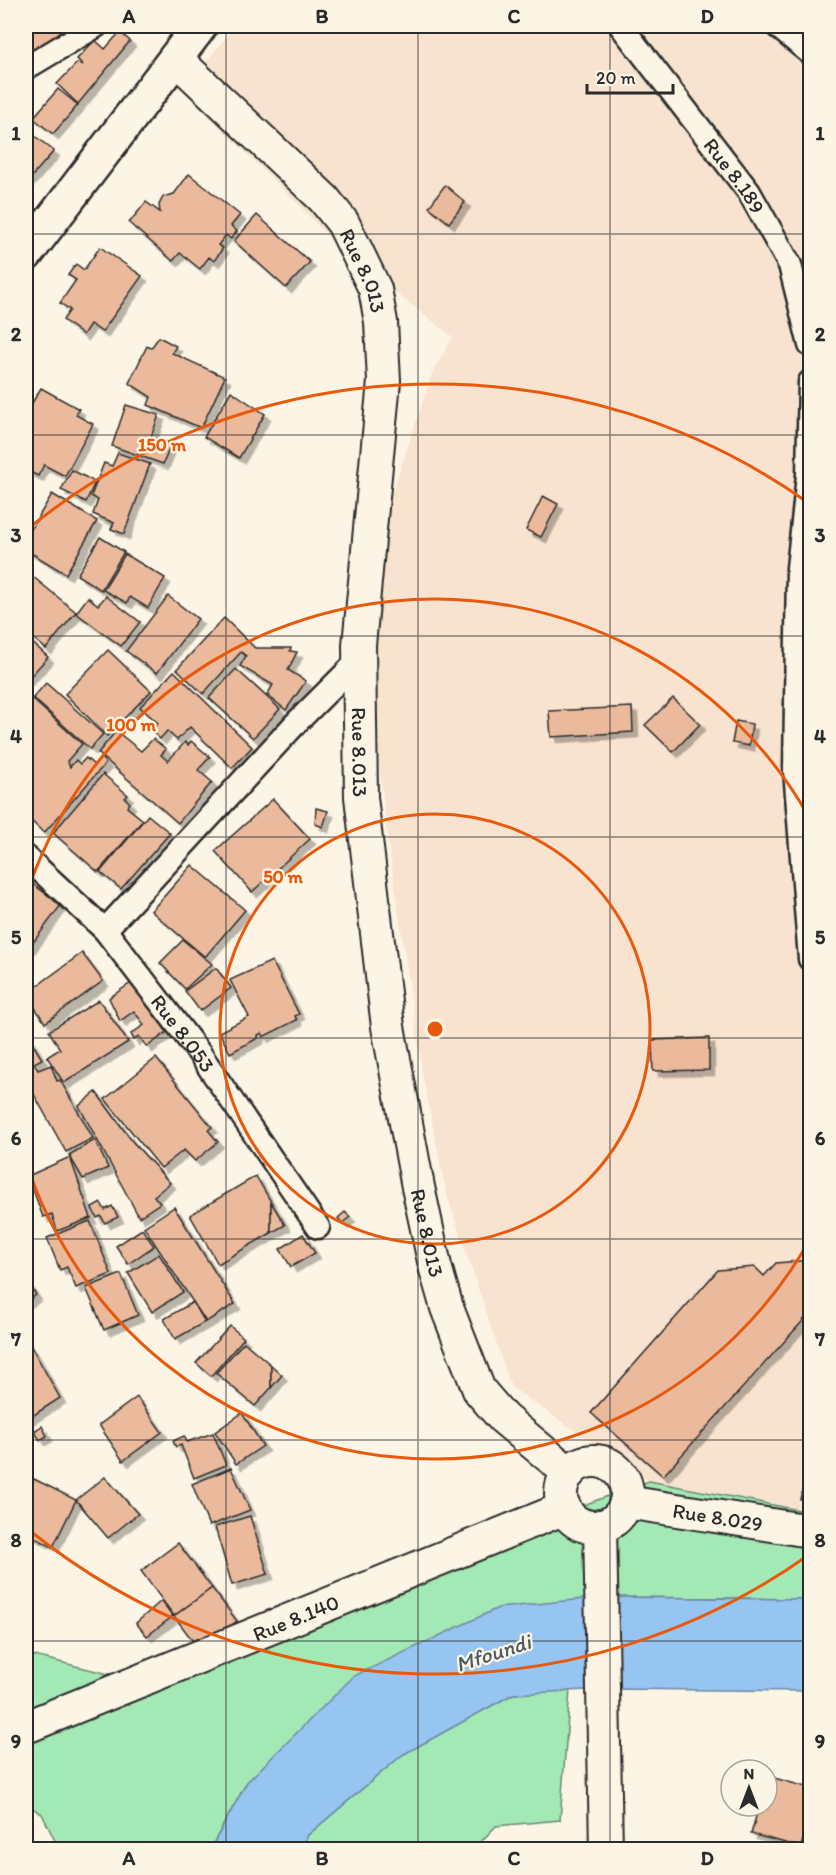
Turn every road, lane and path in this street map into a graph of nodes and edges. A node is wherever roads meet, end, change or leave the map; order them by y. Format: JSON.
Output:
{"nodes":[{"id":1,"x":96,"y":26,"type":"edge"},
{"id":2,"x":200,"y":26,"type":"edge"},
{"id":3,"x":621,"y":26,"type":"edge"},
{"id":4,"x":777,"y":26,"type":"edge"},
{"id":5,"x":810,"y":53,"type":"edge"},
{"id":6,"x":175,"y":58,"type":"junction"},
{"id":7,"x":26,"y":68,"type":"edge"},
{"id":8,"x":26,"y":254,"type":"edge"},
{"id":9,"x":810,"y":345,"type":"edge"},
{"id":10,"x":810,"y":382,"type":"edge"},
{"id":11,"x":358,"y":661,"type":"junction"},
{"id":12,"x":26,"y":857,"type":"edge"},
{"id":13,"x":105,"y":930,"type":"junction"},
{"id":14,"x":810,"y":959,"type":"edge"},
{"id":15,"x":318,"y":1227,"type":"dead end"},
{"id":16,"x":569,"y":1473,"type":"junction"},
{"id":17,"x":626,"y":1502,"type":"junction"},
{"id":18,"x":565,"y":1508,"type":"junction"},
{"id":19,"x":600,"y":1526,"type":"junction"},
{"id":20,"x":810,"y":1531,"type":"edge"},
{"id":21,"x":26,"y":1727,"type":"edge"},
{"id":22,"x":606,"y":1850,"type":"edge"}],
"edges":[{"from":1,"to":7,"type":"street"},
{"from":2,"to":6,"type":"main road"},
{"from":3,"to":9,"type":"street","name":"Rue 8.189"},
{"from":4,"to":5,"type":"street"},
{"from":6,"to":8,"type":"main road"},
{"from":6,"to":11,"type":"street","name":"Rue 8.013"},
{"from":10,"to":14,"type":"street"},
{"from":11,"to":13,"type":"street"},
{"from":11,"to":16,"type":"street","name":"Rue 8.013"},
{"from":12,"to":13,"type":"street","name":"Rue 8.053"},
{"from":13,"to":15,"type":"street","name":"Rue 8.053"},
{"from":16,"to":17,"type":"street"},
{"from":16,"to":18,"type":"street"},
{"from":17,"to":19,"type":"street"},
{"from":17,"to":20,"type":"street","name":"Rue 8.029"},
{"from":18,"to":19,"type":"street"},
{"from":18,"to":21,"type":"street","name":"Rue 8.140"},
{"from":19,"to":22,"type":"street"}]}
